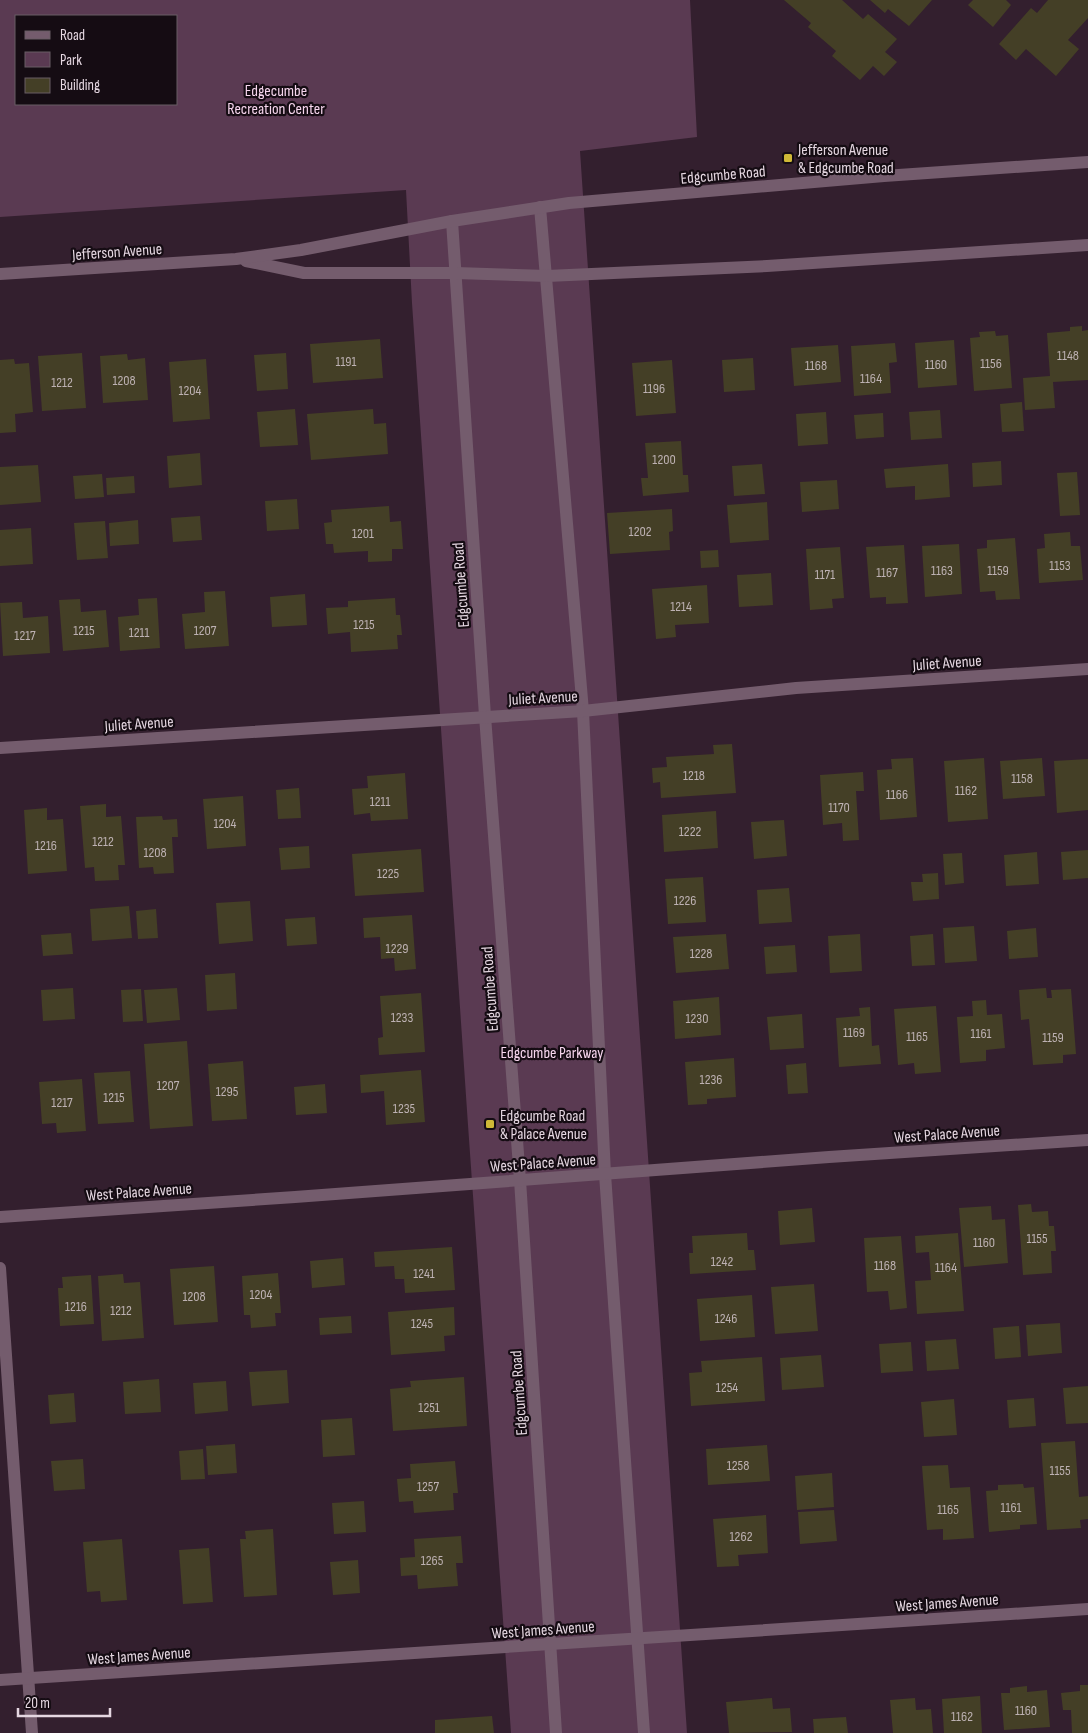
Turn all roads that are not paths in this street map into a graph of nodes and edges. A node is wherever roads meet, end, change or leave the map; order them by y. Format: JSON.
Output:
{"nodes":[{"id":1,"x":1088,"y":162,"type":"edge"},
{"id":2,"x":540,"y":207,"type":"junction"},
{"id":3,"x":452,"y":221,"type":"junction"},
{"id":4,"x":1088,"y":245,"type":"edge"},
{"id":5,"x":236,"y":259,"type":"junction"},
{"id":6,"x":456,"y":273,"type":"junction"},
{"id":7,"x":0,"y":274,"type":"edge"},
{"id":8,"x":547,"y":276,"type":"junction"},
{"id":9,"x":1088,"y":669,"type":"edge"},
{"id":10,"x":583,"y":710,"type":"junction"},
{"id":11,"x":485,"y":716,"type":"junction"},
{"id":12,"x":0,"y":748,"type":"edge"},
{"id":13,"x":1088,"y":1140,"type":"edge"},
{"id":14,"x":605,"y":1174,"type":"junction"},
{"id":15,"x":520,"y":1180,"type":"junction"},
{"id":16,"x":0,"y":1217,"type":"edge"},
{"id":17,"x":0,"y":1268,"type":"edge"},
{"id":18,"x":1088,"y":1609,"type":"edge"},
{"id":19,"x":638,"y":1639,"type":"junction"},
{"id":20,"x":550,"y":1645,"type":"junction"},
{"id":21,"x":28,"y":1678,"type":"junction"},
{"id":22,"x":0,"y":1680,"type":"edge"},
{"id":23,"x":32,"y":1733,"type":"edge"},
{"id":24,"x":556,"y":1733,"type":"edge"},
{"id":25,"x":644,"y":1733,"type":"edge"}],
"edges":[{"from":1,"to":2,"type":"street","name":"Edgcumbe Road"},
{"from":2,"to":3,"type":"street","name":"Edgcumbe Road"},
{"from":2,"to":8,"type":"street"},
{"from":3,"to":5,"type":"street","name":"Jefferson Avenue"},
{"from":3,"to":6,"type":"street","name":"Edgcumbe Road"},
{"from":4,"to":8,"type":"street"},
{"from":5,"to":6,"type":"street","name":"Jefferson Avenue"},
{"from":5,"to":7,"type":"street","name":"Jefferson Avenue"},
{"from":6,"to":8,"type":"street"},
{"from":6,"to":11,"type":"street","name":"Edgcumbe Road"},
{"from":8,"to":10,"type":"street"},
{"from":9,"to":10,"type":"street","name":"Juliet Avenue"},
{"from":10,"to":11,"type":"street","name":"Juliet Avenue"},
{"from":10,"to":14,"type":"street"},
{"from":11,"to":12,"type":"street","name":"Juliet Avenue"},
{"from":11,"to":15,"type":"street","name":"Edgcumbe Road"},
{"from":13,"to":14,"type":"street","name":"West Palace Avenue"},
{"from":14,"to":15,"type":"street","name":"West Palace Avenue"},
{"from":14,"to":19,"type":"street"},
{"from":15,"to":16,"type":"street","name":"West Palace Avenue"},
{"from":15,"to":20,"type":"street","name":"Edgcumbe Road"},
{"from":17,"to":21,"type":"street"},
{"from":18,"to":19,"type":"street","name":"West James Avenue"},
{"from":19,"to":20,"type":"street","name":"West James Avenue"},
{"from":19,"to":25,"type":"street"},
{"from":20,"to":21,"type":"street","name":"West James Avenue"},
{"from":20,"to":24,"type":"street","name":"Edgcumbe Road"},
{"from":21,"to":22,"type":"street","name":"West James Avenue"},
{"from":21,"to":23,"type":"street"}]}
